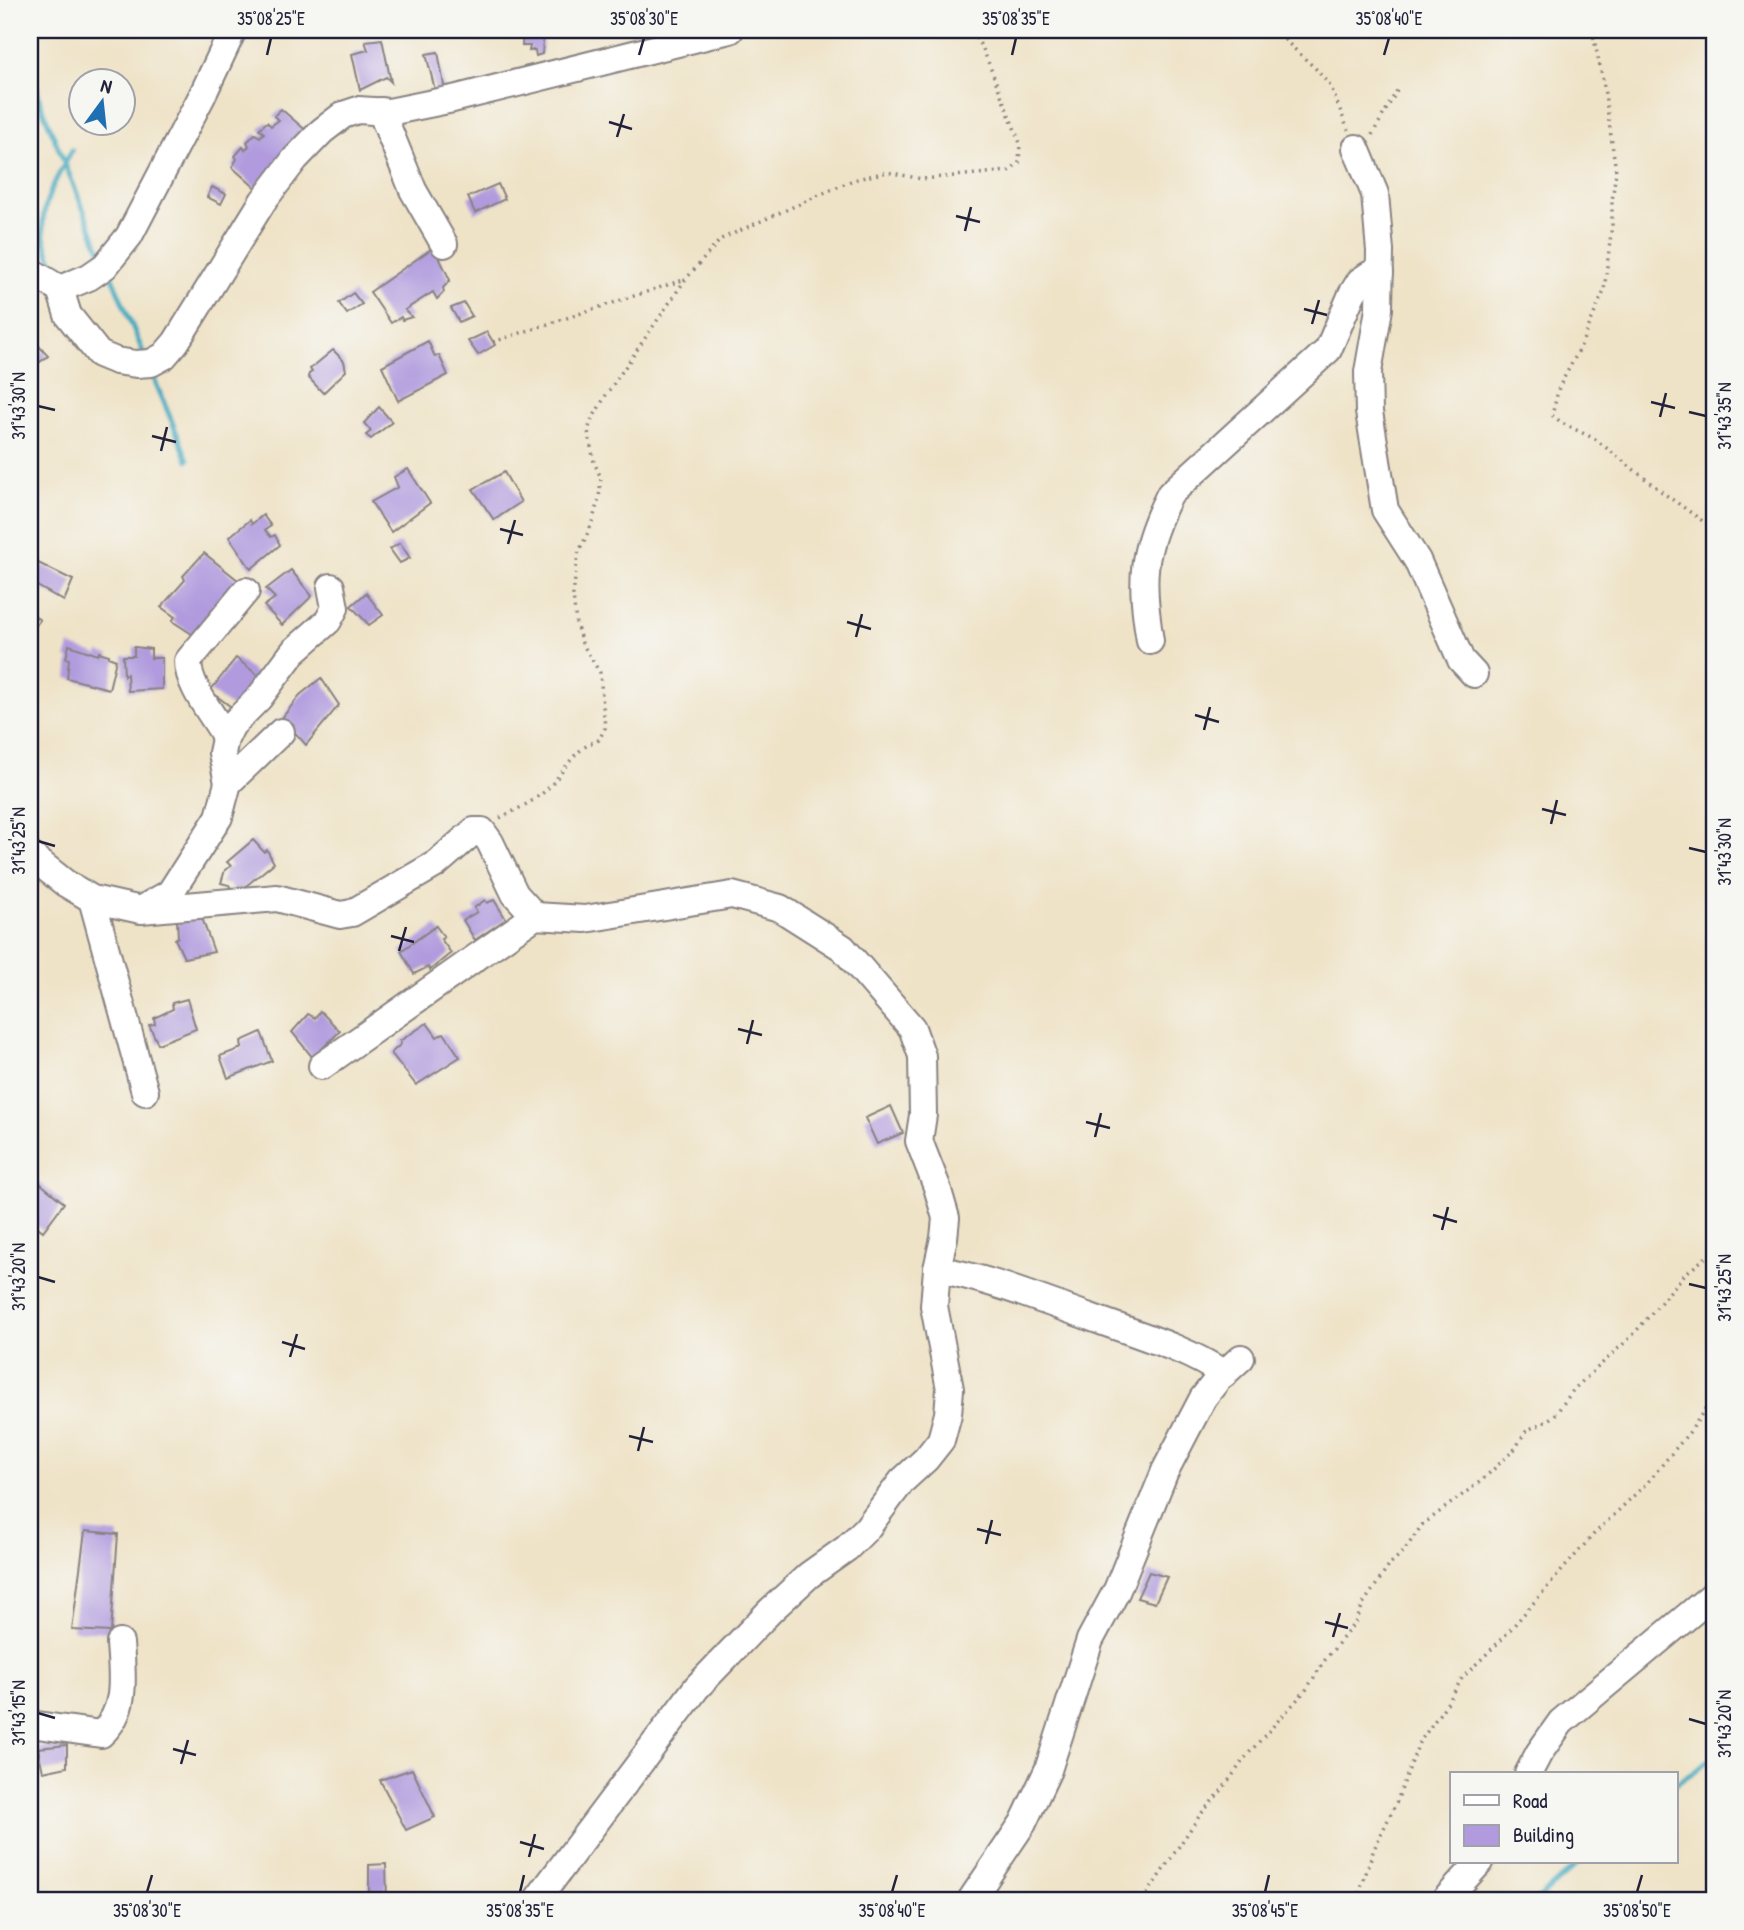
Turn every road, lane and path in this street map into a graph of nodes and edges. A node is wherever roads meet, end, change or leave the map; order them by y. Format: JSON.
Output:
{"nodes":[{"id":1,"x":233,"y":30,"type":"edge"},
{"id":2,"x":730,"y":30,"type":"edge"},
{"id":3,"x":971,"y":30,"type":"edge"},
{"id":4,"x":1274,"y":30,"type":"edge"},
{"id":5,"x":1592,"y":30,"type":"edge"},
{"id":6,"x":1399,"y":87,"type":"dead end"},
{"id":7,"x":381,"y":111,"type":"junction"},
{"id":8,"x":1356,"y":148,"type":"junction"},
{"id":9,"x":444,"y":244,"type":"dead end"},
{"id":10,"x":30,"y":271,"type":"edge"},
{"id":11,"x":1380,"y":273,"type":"junction"},
{"id":12,"x":685,"y":280,"type":"junction"},
{"id":13,"x":60,"y":289,"type":"junction"},
{"id":14,"x":493,"y":342,"type":"dead end"},
{"id":15,"x":1714,"y":529,"type":"edge"},
{"id":16,"x":331,"y":587,"type":"dead end"},
{"id":17,"x":246,"y":592,"type":"dead end"},
{"id":18,"x":1150,"y":640,"type":"dead end"},
{"id":19,"x":1474,"y":674,"type":"dead end"},
{"id":20,"x":281,"y":732,"type":"dead end"},
{"id":21,"x":225,"y":739,"type":"junction"},
{"id":22,"x":228,"y":783,"type":"junction"},
{"id":23,"x":478,"y":831,"type":"junction"},
{"id":24,"x":30,"y":855,"type":"edge"},
{"id":25,"x":92,"y":900,"type":"junction"},
{"id":26,"x":141,"y":910,"type":"junction"},
{"id":27,"x":535,"y":916,"type":"junction"},
{"id":28,"x":322,"y":1066,"type":"dead end"},
{"id":29,"x":145,"y":1092,"type":"dead end"},
{"id":30,"x":1714,"y":1251,"type":"edge"},
{"id":31,"x":937,"y":1269,"type":"junction"},
{"id":32,"x":1714,"y":1395,"type":"edge"},
{"id":33,"x":1714,"y":1594,"type":"edge"},
{"id":34,"x":120,"y":1643,"type":"dead end"},
{"id":35,"x":30,"y":1724,"type":"edge"},
{"id":36,"x":1529,"y":1772,"type":"edge"},
{"id":37,"x":1478,"y":1864,"type":"edge"},
{"id":38,"x":537,"y":1900,"type":"edge"},
{"id":39,"x":971,"y":1900,"type":"edge"},
{"id":40,"x":1143,"y":1900,"type":"edge"},
{"id":41,"x":1357,"y":1900,"type":"edge"},
{"id":42,"x":1445,"y":1900,"type":"edge"}],
"edges":[{"from":1,"to":13,"type":"street"},
{"from":2,"to":7,"type":"street"},
{"from":3,"to":12,"type":"path"},
{"from":4,"to":8,"type":"path"},
{"from":5,"to":15,"type":"path"},
{"from":6,"to":8,"type":"path"},
{"from":7,"to":9,"type":"street"},
{"from":7,"to":13,"type":"street"},
{"from":8,"to":11,"type":"street"},
{"from":10,"to":13,"type":"street"},
{"from":11,"to":18,"type":"street"},
{"from":11,"to":19,"type":"street"},
{"from":12,"to":14,"type":"path"},
{"from":12,"to":23,"type":"path"},
{"from":16,"to":21,"type":"street"},
{"from":17,"to":21,"type":"street"},
{"from":20,"to":22,"type":"street"},
{"from":21,"to":22,"type":"street"},
{"from":22,"to":26,"type":"street"},
{"from":23,"to":26,"type":"street"},
{"from":23,"to":27,"type":"street"},
{"from":24,"to":25,"type":"street"},
{"from":25,"to":26,"type":"street"},
{"from":25,"to":29,"type":"street"},
{"from":27,"to":28,"type":"street"},
{"from":27,"to":31,"type":"street"},
{"from":30,"to":40,"type":"path"},
{"from":31,"to":38,"type":"street"},
{"from":31,"to":39,"type":"street"},
{"from":32,"to":41,"type":"path"},
{"from":33,"to":36,"type":"street"},
{"from":34,"to":35,"type":"street"},
{"from":37,"to":42,"type":"street"}]}
